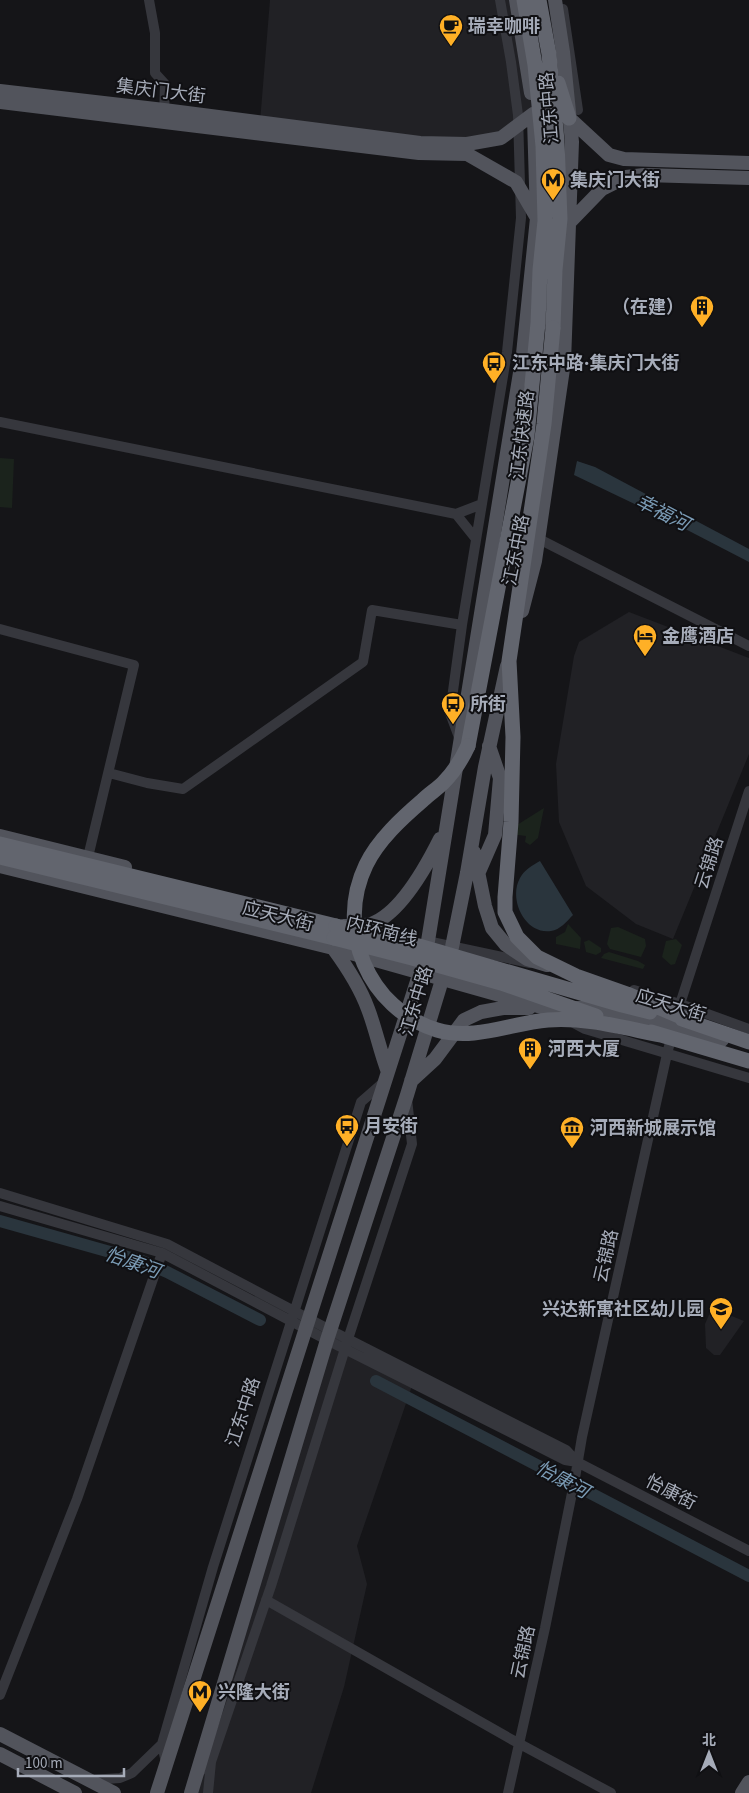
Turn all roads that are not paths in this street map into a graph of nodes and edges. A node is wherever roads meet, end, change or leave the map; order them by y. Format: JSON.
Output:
{"nodes":[{"id":1,"x":149,"y":0,"type":"edge"},
{"id":2,"x":500,"y":0,"type":"edge"},
{"id":3,"x":516,"y":0,"type":"edge"},
{"id":4,"x":524,"y":0,"type":"edge"},
{"id":5,"x":539,"y":0,"type":"edge"},
{"id":6,"x":555,"y":0,"type":"edge"},
{"id":7,"x":561,"y":0,"type":"edge"},
{"id":8,"x":549,"y":54,"type":"junction"},
{"id":9,"x":533,"y":55,"type":"junction"},
{"id":10,"x":0,"y":91,"type":"edge"},
{"id":11,"x":0,"y":102,"type":"edge"},
{"id":12,"x":533,"y":114,"type":"junction"},
{"id":13,"x":574,"y":114,"type":"junction"},
{"id":14,"x":164,"y":116,"type":"junction"},
{"id":15,"x":518,"y":125,"type":"junction"},
{"id":16,"x":467,"y":149,"type":"junction"},
{"id":17,"x":749,"y":163,"type":"edge"},
{"id":18,"x":749,"y":178,"type":"edge"},
{"id":19,"x":520,"y":190,"type":"junction"},
{"id":20,"x":537,"y":218,"type":"junction"},
{"id":21,"x":570,"y":222,"type":"junction"},
{"id":22,"x":0,"y":422,"type":"edge"},
{"id":23,"x":482,"y":504,"type":"junction"},
{"id":24,"x":456,"y":514,"type":"junction"},
{"id":25,"x":476,"y":539,"type":"junction"},
{"id":26,"x":539,"y":539,"type":"junction"},
{"id":27,"x":462,"y":626,"type":"junction"},
{"id":28,"x":0,"y":628,"type":"edge"},
{"id":29,"x":749,"y":646,"type":"edge"},
{"id":30,"x":464,"y":743,"type":"junction"},
{"id":31,"x":490,"y":746,"type":"junction"},
{"id":32,"x":109,"y":773,"type":"junction"},
{"id":33,"x":749,"y":791,"type":"edge"},
{"id":34,"x":446,"y":828,"type":"junction"},
{"id":35,"x":0,"y":836,"type":"edge"},
{"id":36,"x":473,"y":840,"type":"junction"},
{"id":37,"x":0,"y":844,"type":"edge"},
{"id":38,"x":0,"y":857,"type":"edge"},
{"id":39,"x":88,"y":858,"type":"junction"},
{"id":40,"x":0,"y":866,"type":"edge"},
{"id":41,"x":478,"y":874,"type":"junction"},
{"id":42,"x":344,"y":926,"type":"junction"},
{"id":43,"x":333,"y":948,"type":"junction"},
{"id":44,"x":426,"y":948,"type":"junction"},
{"id":45,"x":450,"y":954,"type":"junction"},
{"id":46,"x":420,"y":972,"type":"junction"},
{"id":47,"x":574,"y":972,"type":"junction"},
{"id":48,"x":443,"y":978,"type":"junction"},
{"id":49,"x":680,"y":1004,"type":"junction"},
{"id":50,"x":544,"y":1008,"type":"junction"},
{"id":51,"x":691,"y":1021,"type":"junction"},
{"id":52,"x":749,"y":1029,"type":"edge"},
{"id":53,"x":670,"y":1030,"type":"junction"},
{"id":54,"x":749,"y":1043,"type":"edge"},
{"id":55,"x":749,"y":1049,"type":"edge"},
{"id":56,"x":668,"y":1054,"type":"junction"},
{"id":57,"x":749,"y":1055,"type":"edge"},
{"id":58,"x":749,"y":1061,"type":"edge"},
{"id":59,"x":387,"y":1076,"type":"junction"},
{"id":60,"x":749,"y":1078,"type":"edge"},
{"id":61,"x":409,"y":1088,"type":"junction"},
{"id":62,"x":0,"y":1193,"type":"edge"},
{"id":63,"x":0,"y":1206,"type":"edge"},
{"id":64,"x":161,"y":1253,"type":"junction"},
{"id":65,"x":294,"y":1316,"type":"junction"},
{"id":66,"x":308,"y":1323,"type":"junction"},
{"id":67,"x":329,"y":1335,"type":"junction"},
{"id":68,"x":346,"y":1344,"type":"junction"},
{"id":69,"x":577,"y":1462,"type":"junction"},
{"id":70,"x":749,"y":1551,"type":"edge"},
{"id":71,"x":266,"y":1600,"type":"junction"},
{"id":72,"x":0,"y":1695,"type":"edge"},
{"id":73,"x":0,"y":1734,"type":"edge"},
{"id":74,"x":519,"y":1743,"type":"junction"},
{"id":75,"x":162,"y":1744,"type":"junction"},
{"id":76,"x":0,"y":1754,"type":"edge"},
{"id":77,"x":211,"y":1762,"type":"junction"},
{"id":78,"x":166,"y":1766,"type":"junction"},
{"id":79,"x":197,"y":1774,"type":"junction"},
{"id":80,"x":89,"y":1780,"type":"junction"},
{"id":81,"x":749,"y":1782,"type":"edge"},
{"id":82,"x":75,"y":1793,"type":"edge"},
{"id":83,"x":114,"y":1793,"type":"edge"},
{"id":84,"x":158,"y":1793,"type":"edge"},
{"id":85,"x":191,"y":1793,"type":"edge"},
{"id":86,"x":208,"y":1793,"type":"edge"},
{"id":87,"x":508,"y":1793,"type":"edge"},
{"id":88,"x":611,"y":1793,"type":"edge"},
{"id":89,"x":742,"y":1793,"type":"edge"}],
"edges":[{"from":1,"to":14,"type":"street"},
{"from":2,"to":15,"type":"street","name":"江东中路"},
{"from":3,"to":12,"type":"main road","name":"江东中路"},
{"from":4,"to":9,"type":"highway","name":"江东快速路"},
{"from":5,"to":8,"type":"highway","name":"江东快速路"},
{"from":6,"to":13,"type":"main road","name":"江东中路"},
{"from":7,"to":13,"type":"street","name":"江东中路"},
{"from":8,"to":13,"type":"highway"},
{"from":8,"to":51,"type":"highway","name":"江东快速路","bridge":true},
{"from":9,"to":12,"type":"highway"},
{"from":9,"to":30,"type":"highway","name":"江东快速路"},
{"from":10,"to":14,"type":"main road","name":"集庆门大街"},
{"from":11,"to":14,"type":"main road","name":"集庆门大街"},
{"from":12,"to":15,"type":"main road","name":"集庆门大街"},
{"from":12,"to":20,"type":"main road","name":"江东中路"},
{"from":13,"to":17,"type":"main road"},
{"from":13,"to":21,"type":"main road","name":"江东中路"},
{"from":14,"to":16,"type":"main road","name":"集庆门大街"},
{"from":15,"to":16,"type":"main road","name":"集庆门大街"},
{"from":15,"to":19,"type":"street","name":"江东中路"},
{"from":16,"to":19,"type":"main road"},
{"from":18,"to":21,"type":"main road"},
{"from":19,"to":20,"type":"main road"},
{"from":19,"to":23,"type":"street","name":"江东中路"},
{"from":20,"to":30,"type":"main road","name":"江东中路"},
{"from":21,"to":26,"type":"main road","name":"江东中路"},
{"from":22,"to":24,"type":"street"},
{"from":23,"to":24,"type":"street"},
{"from":23,"to":25,"type":"street","name":"江东中路"},
{"from":24,"to":25,"type":"street"},
{"from":25,"to":27,"type":"street","name":"江东中路"},
{"from":26,"to":29,"type":"street"},
{"from":26,"to":31,"type":"main road","name":"江东中路"},
{"from":27,"to":30,"type":"street","name":"江东中路"},
{"from":27,"to":32,"type":"street"},
{"from":28,"to":32,"type":"street"},
{"from":30,"to":34,"type":"main road","name":"江东中路"},
{"from":30,"to":53,"type":"highway","name":"江东快速路","bridge":true},
{"from":31,"to":36,"type":"main road","name":"江东中路"},
{"from":31,"to":41,"type":"main road"},
{"from":32,"to":39,"type":"street"},
{"from":33,"to":49,"type":"street","name":"云锦路"},
{"from":34,"to":42,"type":"main road"},
{"from":34,"to":44,"type":"main road","name":"江东中路"},
{"from":35,"to":39,"type":"main road","name":"应天大街"},
{"from":36,"to":41,"type":"main road"},
{"from":36,"to":45,"type":"main road","name":"江东中路"},
{"from":37,"to":51,"type":"highway","name":"内环南线","bridge":true},
{"from":38,"to":53,"type":"highway","name":"内环南线","bridge":true},
{"from":39,"to":42,"type":"main road","name":"应天大街"},
{"from":40,"to":43,"type":"main road","name":"应天大街"},
{"from":41,"to":47,"type":"main road"},
{"from":42,"to":44,"type":"main road","name":"应天大街"},
{"from":43,"to":46,"type":"main road","name":"应天大街"},
{"from":43,"to":59,"type":"main road"},
{"from":44,"to":45,"type":"main road","name":"应天大街"},
{"from":44,"to":46,"type":"main road","name":"江东中路"},
{"from":45,"to":47,"type":"street","name":"应天大街"},
{"from":45,"to":48,"type":"main road","name":"江东中路"},
{"from":45,"to":53,"type":"main road","name":"应天大街"},
{"from":46,"to":48,"type":"main road","name":"应天大街"},
{"from":46,"to":59,"type":"main road","name":"江东中路"},
{"from":47,"to":49,"type":"street","name":"应天大街"},
{"from":48,"to":50,"type":"main road","name":"应天大街"},
{"from":48,"to":61,"type":"main road","name":"江东中路"},
{"from":49,"to":52,"type":"street","name":"应天大街"},
{"from":49,"to":53,"type":"street","name":"云锦路"},
{"from":50,"to":53,"type":"main road","name":"应天大街"},
{"from":50,"to":56,"type":"street","name":"应天大街"},
{"from":50,"to":61,"type":"main road"},
{"from":51,"to":54,"type":"highway","name":"内环南线","bridge":true},
{"from":53,"to":54,"type":"main road"},
{"from":53,"to":55,"type":"main road","name":"应天大街"},
{"from":53,"to":56,"type":"street","name":"云锦路"},
{"from":53,"to":57,"type":"main road","name":"应天大街"},
{"from":53,"to":58,"type":"highway","name":"内环南线","bridge":true},
{"from":56,"to":60,"type":"street","name":"应天大街"},
{"from":56,"to":69,"type":"street","name":"云锦路"},
{"from":59,"to":65,"type":"street","name":"江东中路"},
{"from":59,"to":66,"type":"main road","name":"江东中路"},
{"from":61,"to":67,"type":"main road","name":"江东中路"},
{"from":61,"to":68,"type":"street","name":"江东中路"},
{"from":62,"to":65,"type":"street"},
{"from":63,"to":64,"type":"street"},
{"from":64,"to":65,"type":"street"},
{"from":64,"to":72,"type":"street"},
{"from":65,"to":66,"type":"street"},
{"from":65,"to":75,"type":"street","name":"江东中路"},
{"from":66,"to":67,"type":"street"},
{"from":66,"to":78,"type":"main road","name":"江东中路"},
{"from":67,"to":68,"type":"street","name":"怡康街"},
{"from":67,"to":79,"type":"main road","name":"江东中路"},
{"from":68,"to":69,"type":"street","name":"怡康街"},
{"from":68,"to":71,"type":"street","name":"江东中路"},
{"from":69,"to":70,"type":"street","name":"怡康街"},
{"from":69,"to":74,"type":"street","name":"云锦路"},
{"from":71,"to":74,"type":"street"},
{"from":71,"to":77,"type":"street","name":"江东中路"},
{"from":73,"to":80,"type":"main road"},
{"from":74,"to":87,"type":"street","name":"云锦路"},
{"from":74,"to":88,"type":"street"},
{"from":75,"to":78,"type":"street","name":"江东中路"},
{"from":75,"to":80,"type":"street"},
{"from":76,"to":82,"type":"main road"},
{"from":77,"to":79,"type":"street"},
{"from":77,"to":86,"type":"street","name":"江东中路"},
{"from":78,"to":84,"type":"main road","name":"江东中路"},
{"from":79,"to":85,"type":"main road","name":"江东中路"},
{"from":80,"to":83,"type":"main road"},
{"from":81,"to":89,"type":"main road"}]}
